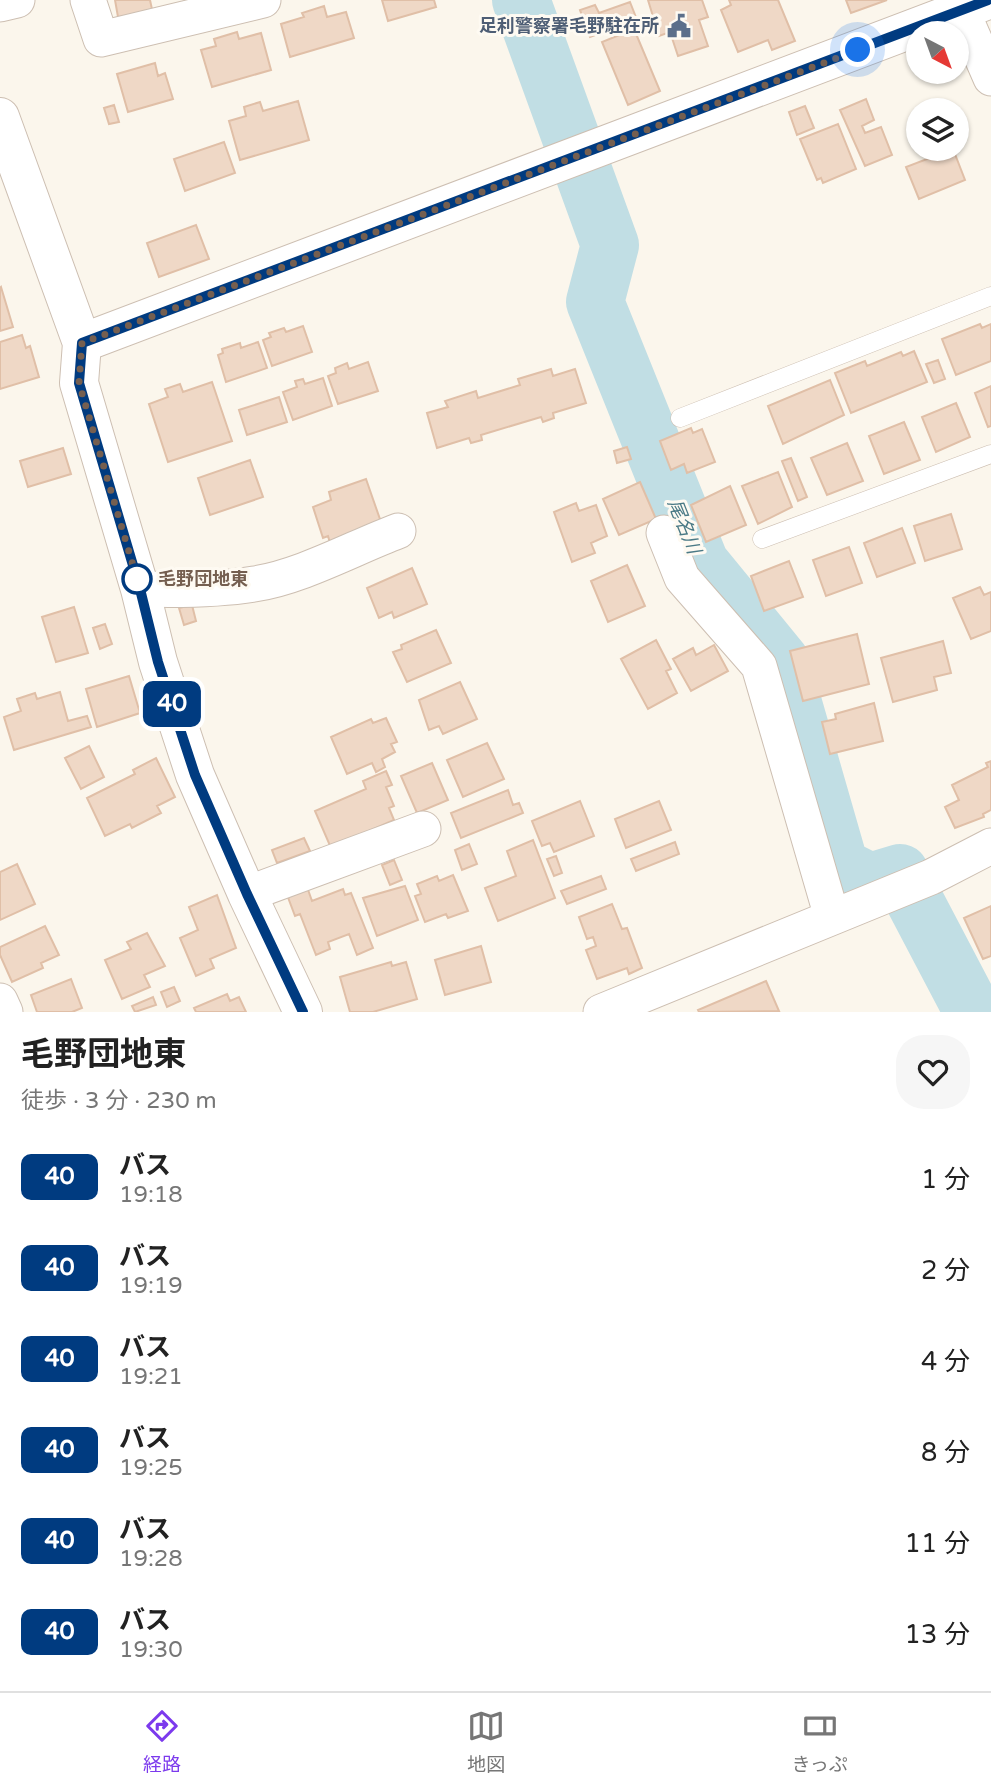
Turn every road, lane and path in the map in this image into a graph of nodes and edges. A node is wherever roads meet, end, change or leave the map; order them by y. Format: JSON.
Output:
{"nodes":[{"id":1,"x":18,"y":0,"type":"edge"},
{"id":2,"x":88,"y":0,"type":"edge"},
{"id":3,"x":263,"y":0,"type":"edge"},
{"id":4,"x":0,"y":4,"type":"edge"},
{"id":5,"x":969,"y":4,"type":"edge"},
{"id":6,"x":991,"y":78,"type":"edge"},
{"id":7,"x":0,"y":117,"type":"edge"},
{"id":8,"x":991,"y":296,"type":"edge"},
{"id":9,"x":82,"y":343,"type":"junction"},
{"id":10,"x":680,"y":418,"type":"dead end"},
{"id":11,"x":991,"y":454,"type":"edge"},
{"id":12,"x":398,"y":531,"type":"dead end"},
{"id":13,"x":664,"y":533,"type":"dead end"},
{"id":14,"x":762,"y":539,"type":"dead end"},
{"id":15,"x":140,"y":589,"type":"junction"},
{"id":16,"x":423,"y":829,"type":"dead end"},
{"id":17,"x":991,"y":846,"type":"edge"},
{"id":18,"x":247,"y":894,"type":"junction"},
{"id":19,"x":832,"y":917,"type":"junction"},
{"id":20,"x":0,"y":1000,"type":"edge"},
{"id":21,"x":5,"y":1012,"type":"edge"},
{"id":22,"x":303,"y":1012,"type":"edge"},
{"id":23,"x":601,"y":1012,"type":"edge"}],
"edges":[{"from":1,"to":4,"type":"street"},
{"from":2,"to":3,"type":"street"},
{"from":5,"to":6,"type":"street"},
{"from":5,"to":9,"type":"street"},
{"from":7,"to":9,"type":"street"},
{"from":8,"to":10,"type":"lane"},
{"from":9,"to":15,"type":"street"},
{"from":11,"to":14,"type":"lane"},
{"from":12,"to":15,"type":"street"},
{"from":13,"to":19,"type":"street"},
{"from":15,"to":18,"type":"street"},
{"from":16,"to":18,"type":"street"},
{"from":17,"to":19,"type":"street"},
{"from":18,"to":22,"type":"street"},
{"from":19,"to":23,"type":"street"},
{"from":20,"to":21,"type":"street"}]}
